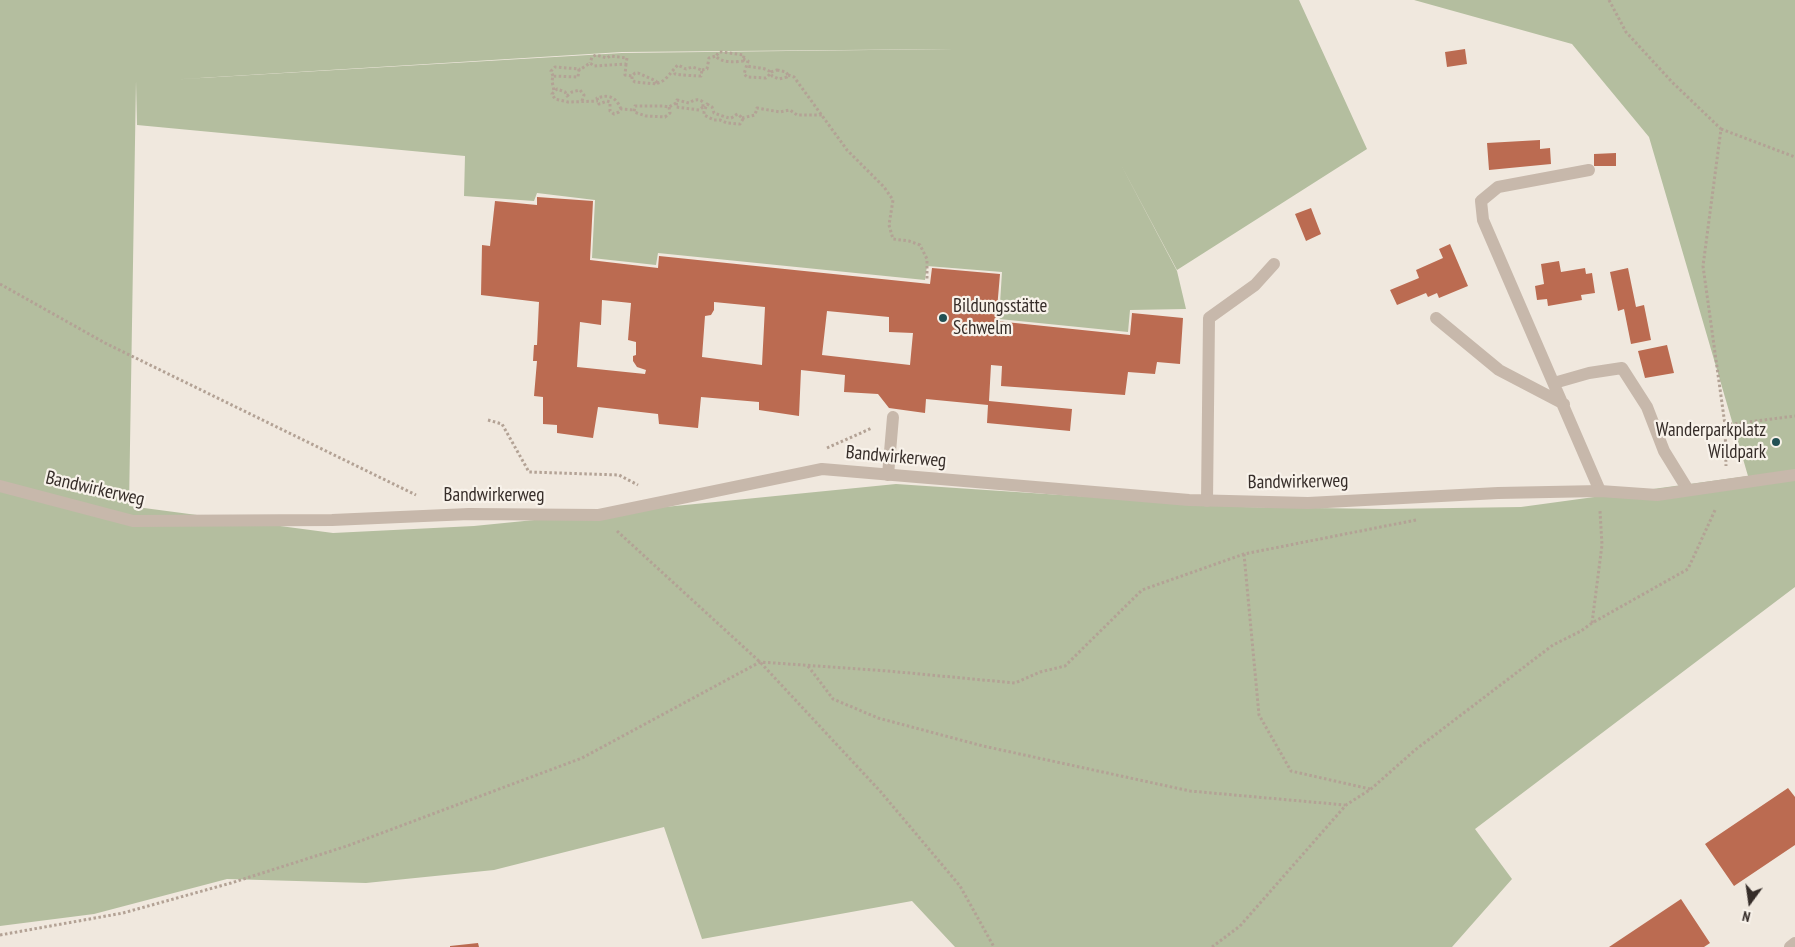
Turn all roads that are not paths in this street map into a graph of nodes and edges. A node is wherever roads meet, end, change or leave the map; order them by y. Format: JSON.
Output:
{"nodes":[{"id":1,"x":1589,"y":170,"type":"dead end"},
{"id":2,"x":1274,"y":264,"type":"dead end"},
{"id":3,"x":1436,"y":318,"type":"dead end"},
{"id":4,"x":1554,"y":382,"type":"junction"},
{"id":5,"x":1564,"y":404,"type":"junction"},
{"id":6,"x":892,"y":422,"type":"road end"},
{"id":7,"x":888,"y":475,"type":"junction"},
{"id":8,"x":1795,"y":475,"type":"edge"},
{"id":9,"x":0,"y":486,"type":"edge"},
{"id":10,"x":1688,"y":490,"type":"junction"},
{"id":11,"x":1600,"y":491,"type":"junction"},
{"id":12,"x":1206,"y":501,"type":"junction"},
{"id":13,"x":1795,"y":943,"type":"edge"},
{"id":14,"x":1790,"y":947,"type":"edge"}],
"edges":[{"from":1,"to":4,"type":"street"},
{"from":2,"to":12,"type":"street"},
{"from":3,"to":5,"type":"street"},
{"from":4,"to":5,"type":"street"},
{"from":4,"to":10,"type":"street"},
{"from":5,"to":11,"type":"street"},
{"from":6,"to":7,"type":"street"},
{"from":7,"to":9,"type":"street","name":"Bandwirkerweg"},
{"from":7,"to":12,"type":"street","name":"Bandwirkerweg"},
{"from":8,"to":10,"type":"street","name":"Bandwirkerweg"},
{"from":10,"to":11,"type":"street","name":"Bandwirkerweg"},
{"from":11,"to":12,"type":"street","name":"Bandwirkerweg"},
{"from":13,"to":14,"type":"street"}]}
